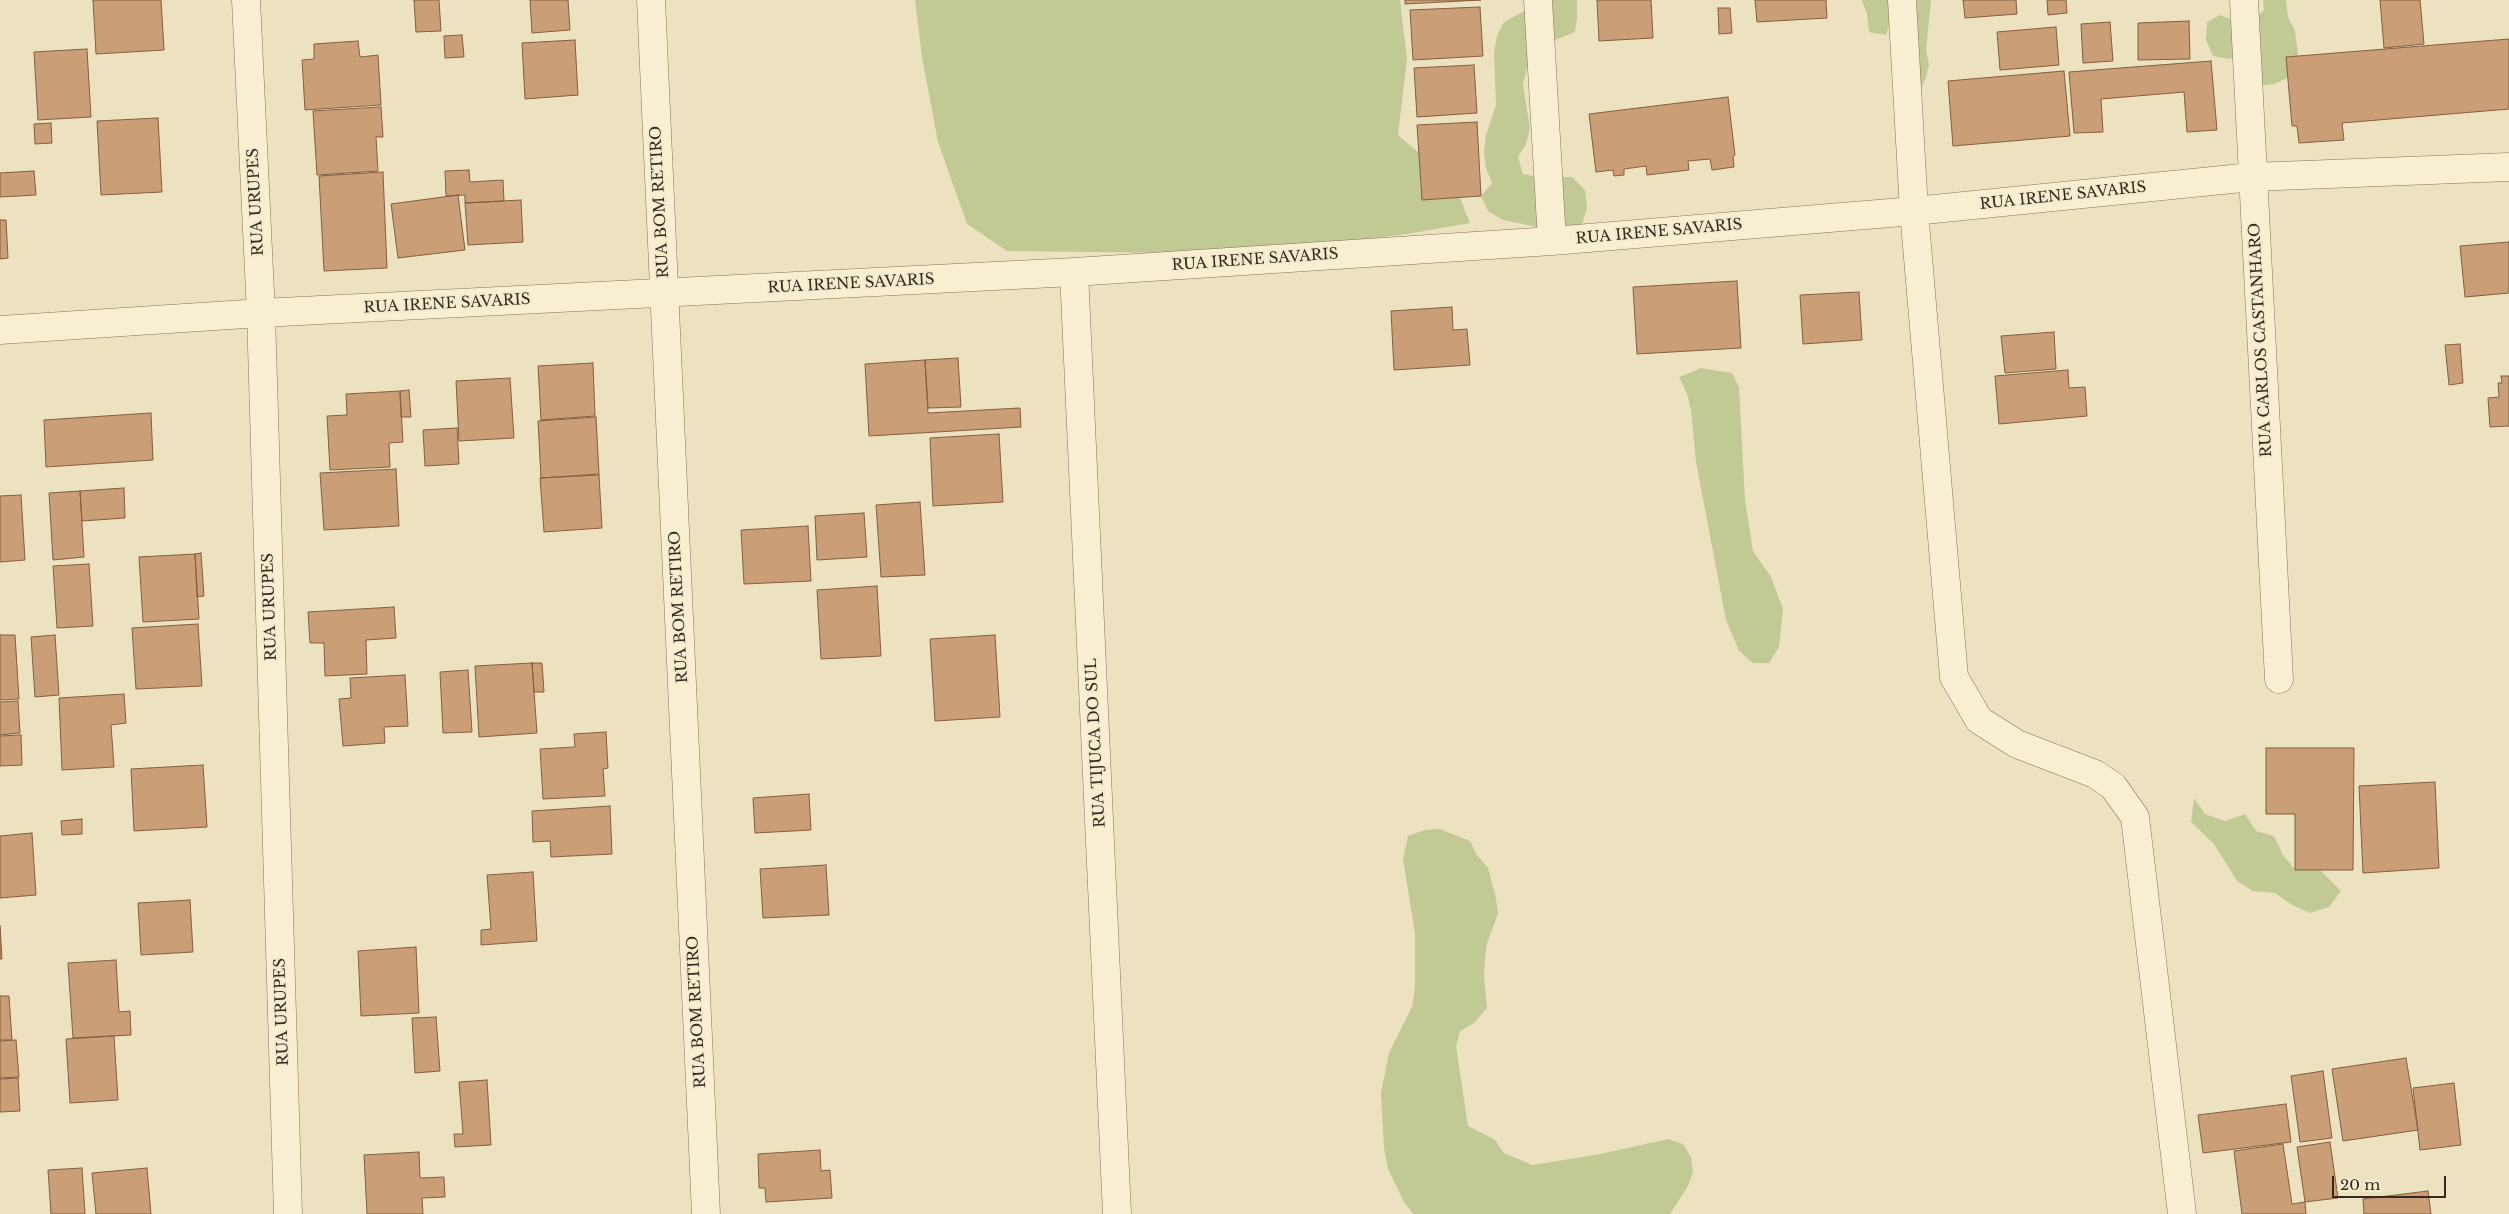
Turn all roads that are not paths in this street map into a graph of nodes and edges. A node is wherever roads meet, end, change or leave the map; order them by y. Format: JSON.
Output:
{"nodes":[{"id":1,"x":246,"y":0,"type":"edge"},
{"id":2,"x":651,"y":0,"type":"edge"},
{"id":3,"x":1538,"y":0,"type":"edge"},
{"id":4,"x":1902,"y":0,"type":"edge"},
{"id":5,"x":2244,"y":0,"type":"edge"},
{"id":6,"x":2509,"y":167,"type":"edge"},
{"id":7,"x":2252,"y":177,"type":"junction"},
{"id":8,"x":1914,"y":211,"type":"junction"},
{"id":9,"x":1552,"y":241,"type":"junction"},
{"id":10,"x":1074,"y":272,"type":"junction"},
{"id":11,"x":665,"y":294,"type":"junction"},
{"id":12,"x":261,"y":314,"type":"junction"},
{"id":13,"x":0,"y":330,"type":"edge"},
{"id":14,"x":2279,"y":679,"type":"dead end"},
{"id":15,"x":288,"y":1214,"type":"edge"},
{"id":16,"x":706,"y":1214,"type":"edge"},
{"id":17,"x":1117,"y":1214,"type":"edge"},
{"id":18,"x":2182,"y":1214,"type":"edge"}],
"edges":[{"from":1,"to":12,"type":"street","name":"RUA URUPES"},
{"from":2,"to":11,"type":"street","name":"RUA BOM RETIRO"},
{"from":3,"to":9,"type":"street"},
{"from":4,"to":8,"type":"street"},
{"from":5,"to":7,"type":"street","name":"RUA CARLOS CASTANHARO"},
{"from":6,"to":7,"type":"street","name":"RUA IRENE SAVARIS"},
{"from":7,"to":8,"type":"street","name":"RUA IRENE SAVARIS"},
{"from":7,"to":14,"type":"street","name":"RUA CARLOS CASTANHARO"},
{"from":8,"to":9,"type":"street","name":"RUA IRENE SAVARIS"},
{"from":8,"to":18,"type":"street"},
{"from":9,"to":10,"type":"street","name":"RUA IRENE SAVARIS"},
{"from":10,"to":11,"type":"street","name":"RUA IRENE SAVARIS"},
{"from":10,"to":17,"type":"street","name":"RUA TIJUCA DO SUL"},
{"from":11,"to":12,"type":"street","name":"RUA IRENE SAVARIS"},
{"from":11,"to":16,"type":"street","name":"RUA BOM RETIRO"},
{"from":12,"to":13,"type":"street","name":"RUA IRENE SAVARIS"},
{"from":12,"to":15,"type":"street","name":"RUA URUPES"}]}
